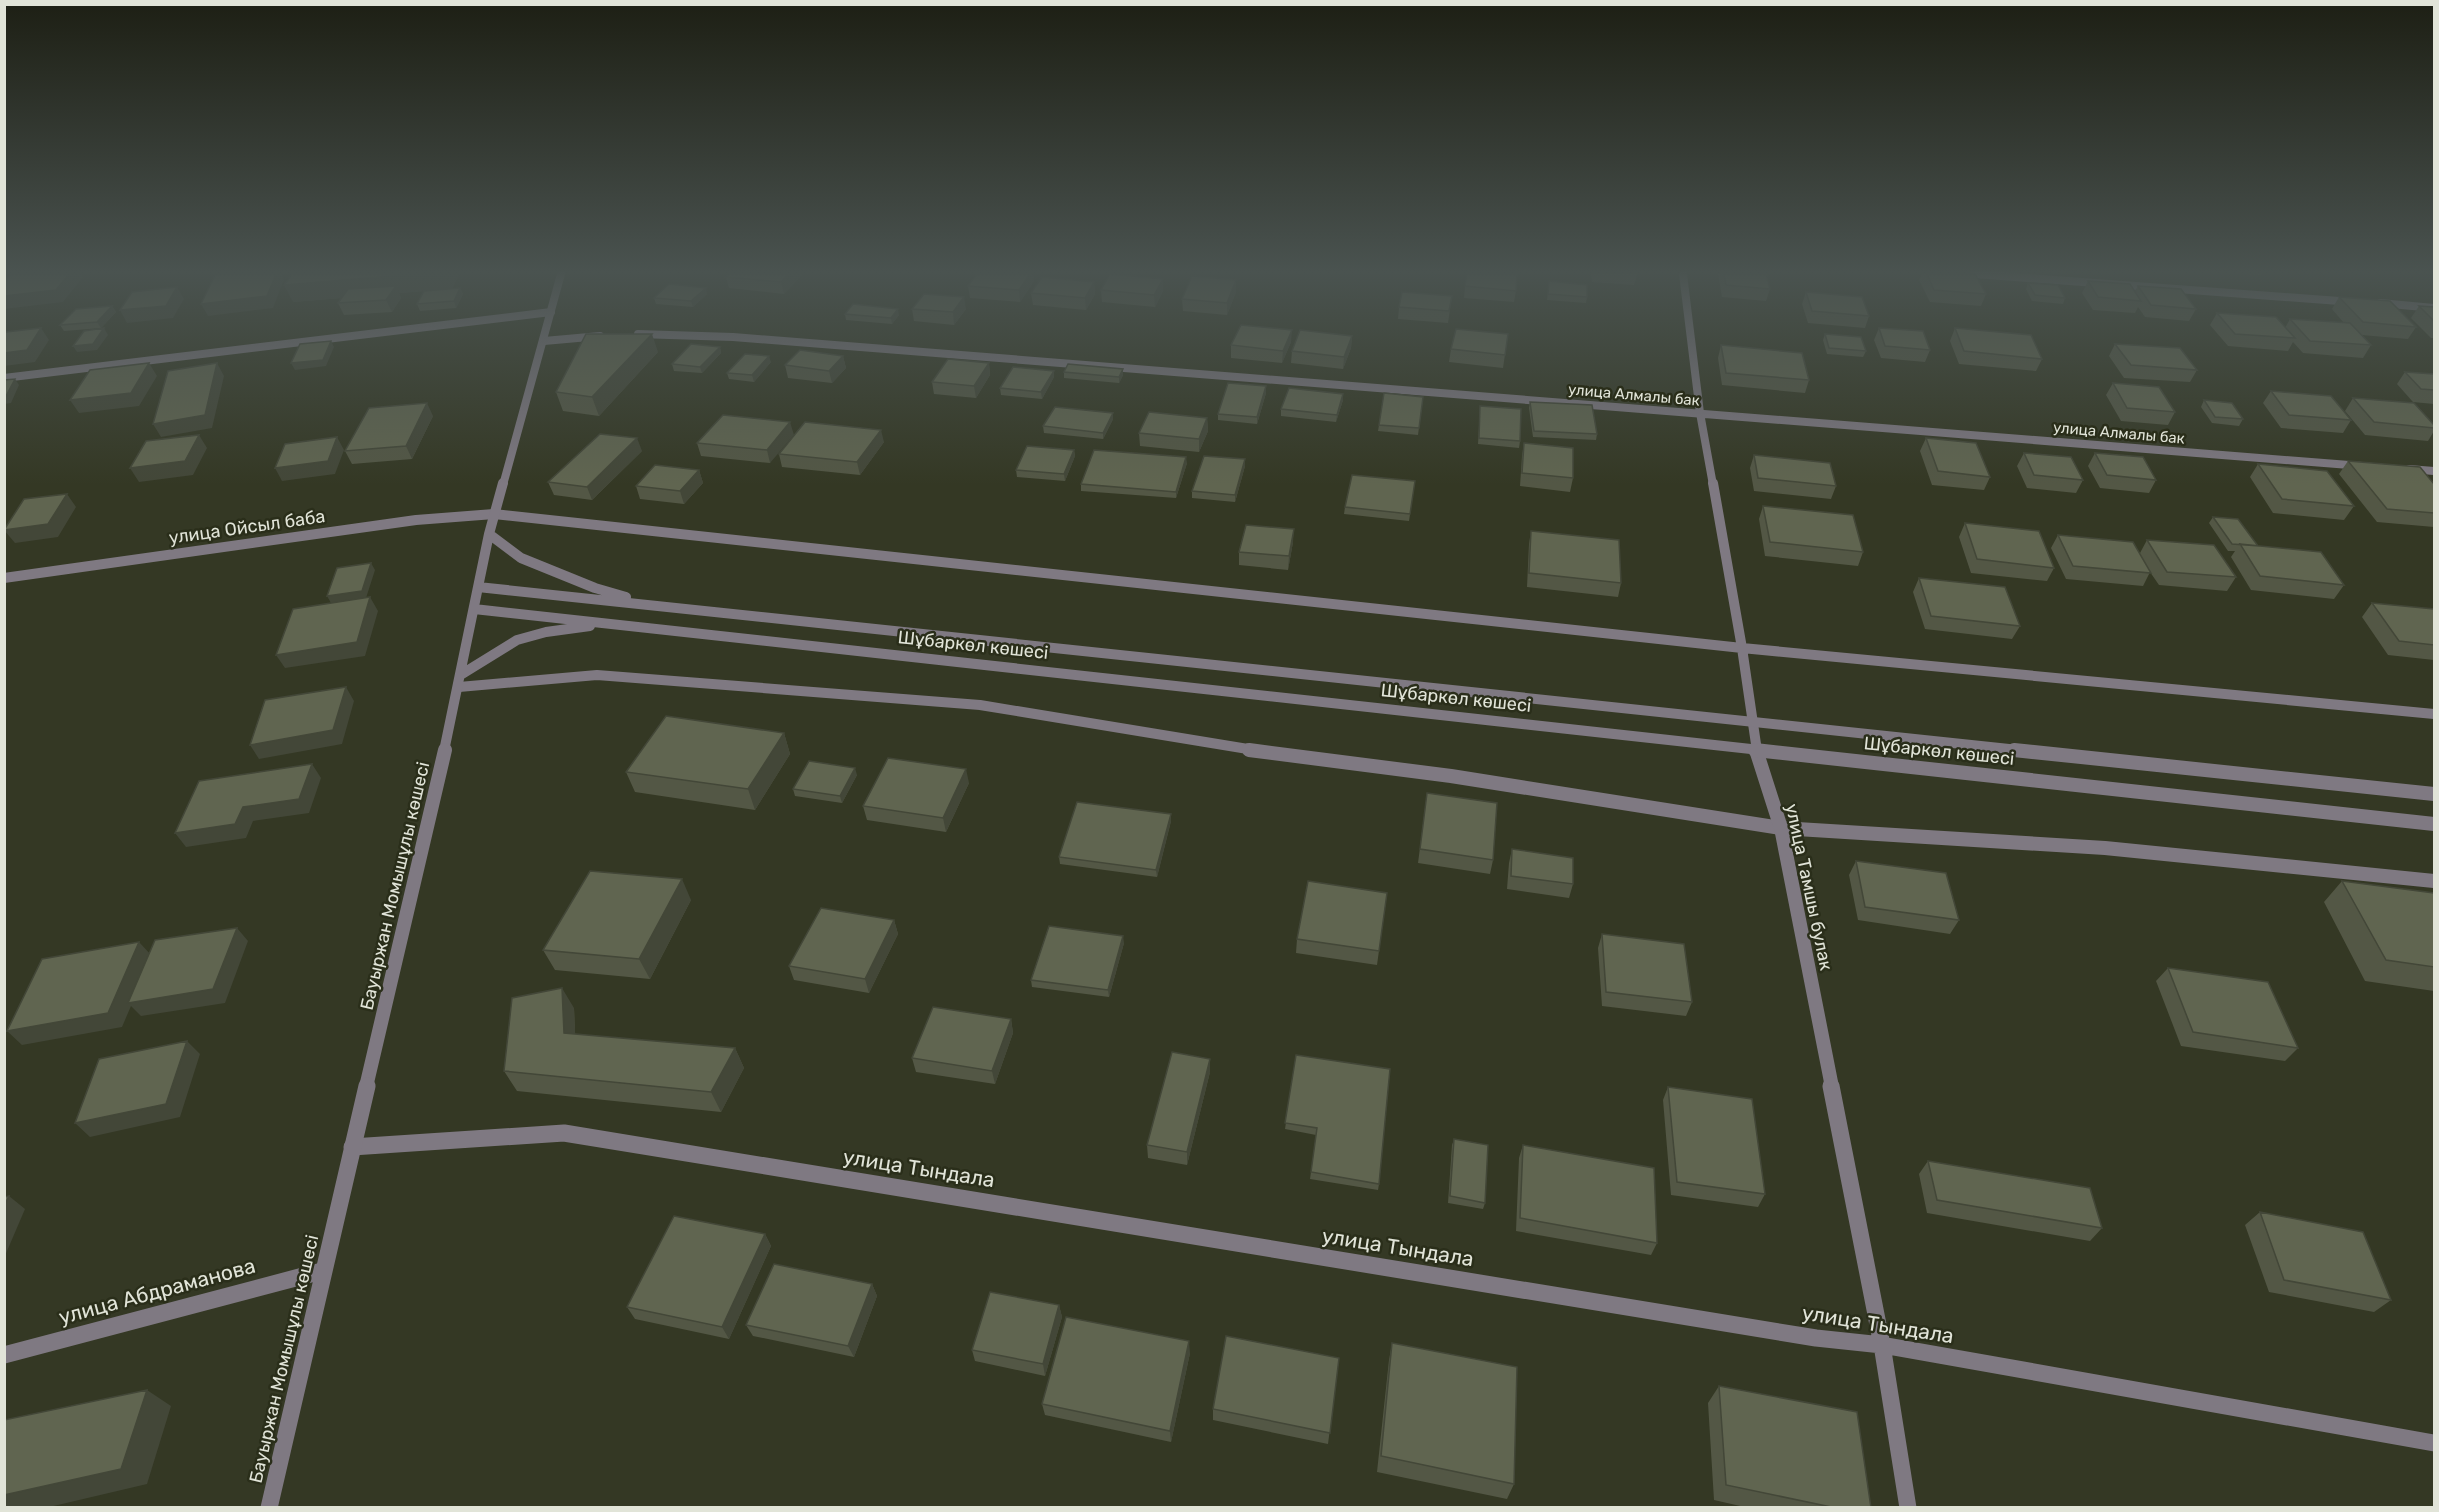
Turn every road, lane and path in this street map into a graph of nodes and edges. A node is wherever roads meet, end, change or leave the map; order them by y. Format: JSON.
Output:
{"nodes":[{"id":1,"x":281,"y":345,"type":"edge"},
{"id":2,"x":543,"y":345,"type":"edge"},
{"id":3,"x":829,"y":345,"type":"edge"},
{"id":4,"x":1692,"y":345,"type":"edge"},
{"id":5,"x":4,"y":378,"type":"edge"},
{"id":6,"x":1701,"y":413,"type":"junction"},
{"id":7,"x":2375,"y":467,"type":"edge"},
{"id":8,"x":2399,"y":469,"type":"edge"},
{"id":9,"x":2434,"y":471,"type":"edge"},
{"id":10,"x":494,"y":514,"type":"junction"},
{"id":11,"x":489,"y":534,"type":"junction"},
{"id":12,"x":4,"y":578,"type":"edge"},
{"id":13,"x":477,"y":587,"type":"junction"},
{"id":14,"x":658,"y":606,"type":"junction"},
{"id":15,"x":474,"y":609,"type":"junction"},
{"id":16,"x":610,"y":624,"type":"junction"},
{"id":17,"x":1742,"y":648,"type":"junction"},
{"id":18,"x":460,"y":680,"type":"junction"},
{"id":19,"x":2434,"y":714,"type":"edge"},
{"id":20,"x":1752,"y":722,"type":"junction"},
{"id":21,"x":1756,"y":749,"type":"junction"},
{"id":22,"x":2434,"y":794,"type":"edge"},
{"id":23,"x":2434,"y":824,"type":"edge"},
{"id":24,"x":1781,"y":828,"type":"junction"},
{"id":25,"x":2434,"y":881,"type":"edge"},
{"id":26,"x":352,"y":1147,"type":"junction"},
{"id":27,"x":322,"y":1271,"type":"junction"},
{"id":28,"x":1882,"y":1346,"type":"junction"},
{"id":29,"x":4,"y":1355,"type":"edge"},
{"id":30,"x":2434,"y":1443,"type":"edge"},
{"id":31,"x":268,"y":1508,"type":"edge"},
{"id":32,"x":1908,"y":1508,"type":"edge"}],
"edges":[{"from":1,"to":5,"type":"street"},
{"from":2,"to":10,"type":"street","name":"Бауыржан Момышұлы көшесі"},
{"from":3,"to":6,"type":"street","name":"улица Алмалы бак"},
{"from":4,"to":6,"type":"street","name":"улица Тамшы булак"},
{"from":6,"to":7,"type":"street","name":"улица Алмалы бак"},
{"from":6,"to":17,"type":"street","name":"улица Тамшы булак"},
{"from":8,"to":9,"type":"street"},
{"from":10,"to":11,"type":"street","name":"Бауыржан Момышұлы көшесі"},
{"from":10,"to":12,"type":"street","name":"улица Ойсыл баба"},
{"from":10,"to":17,"type":"street"},
{"from":11,"to":13,"type":"street","name":"Бауыржан Момышұлы көшесі"},
{"from":11,"to":14,"type":"street"},
{"from":13,"to":14,"type":"street","name":"Шұбаркөл көшесі"},
{"from":13,"to":15,"type":"street","name":"Бауыржан Момышұлы көшесі"},
{"from":14,"to":20,"type":"street","name":"Шұбаркөл көшесі"},
{"from":15,"to":16,"type":"street","name":"Шұбаркөл көшесі"},
{"from":15,"to":18,"type":"street","name":"Бауыржан Момышұлы көшесі"},
{"from":16,"to":18,"type":"street"},
{"from":16,"to":21,"type":"street","name":"Шұбаркөл көшесі"},
{"from":17,"to":19,"type":"street"},
{"from":17,"to":20,"type":"street","name":"улица Тамшы булак"},
{"from":18,"to":24,"type":"street"},
{"from":18,"to":26,"type":"street","name":"Бауыржан Момышұлы көшесі"},
{"from":20,"to":21,"type":"street","name":"улица Тамшы булак"},
{"from":20,"to":22,"type":"street","name":"Шұбаркөл көшесі"},
{"from":21,"to":23,"type":"street","name":"Шұбаркөл көшесі"},
{"from":21,"to":24,"type":"street","name":"улица Тамшы булак"},
{"from":24,"to":25,"type":"street"},
{"from":24,"to":28,"type":"street","name":"улица Тамшы булак"},
{"from":26,"to":27,"type":"street","name":"Бауыржан Момышұлы көшесі"},
{"from":26,"to":28,"type":"street","name":"улица Тындала"},
{"from":27,"to":29,"type":"street","name":"улица Абдраманова"},
{"from":27,"to":31,"type":"street","name":"Бауыржан Момышұлы көшесі"},
{"from":28,"to":30,"type":"street","name":"улица Тындала"},
{"from":28,"to":32,"type":"street","name":"улица Тамшы булак"}]}
